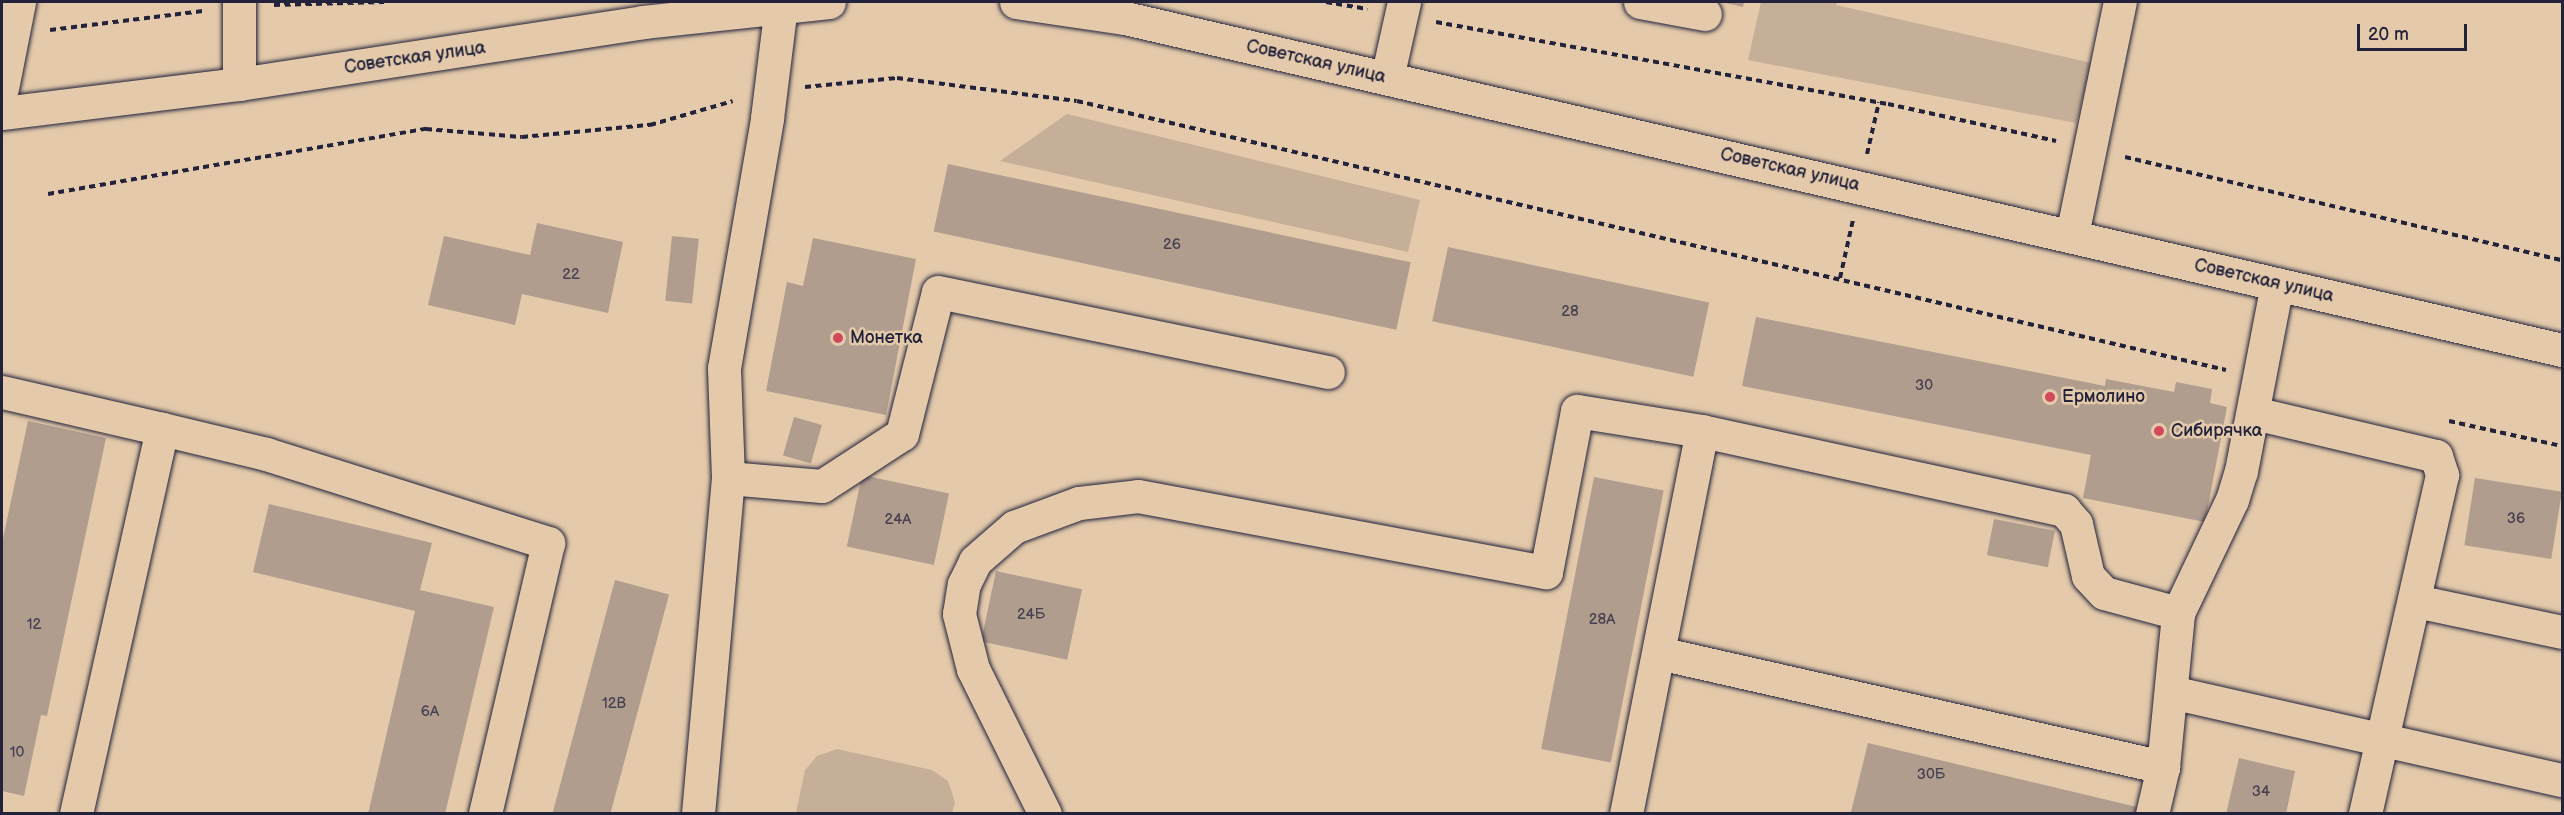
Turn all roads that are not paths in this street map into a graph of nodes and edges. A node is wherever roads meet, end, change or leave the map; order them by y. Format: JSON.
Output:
{"nodes":[{"id":1,"x":829,"y":2,"type":"edge"},
{"id":2,"x":1035,"y":2,"type":"edge"},
{"id":3,"x":1640,"y":2,"type":"edge"},
{"id":4,"x":2120,"y":2,"type":"edge"},
{"id":5,"x":239,"y":4,"type":"edge"},
{"id":6,"x":781,"y":5,"type":"junction"},
{"id":7,"x":1403,"y":8,"type":"edge"},
{"id":8,"x":1705,"y":14,"type":"dead end"},
{"id":9,"x":15,"y":16,"type":"edge"},
{"id":10,"x":1387,"y":78,"type":"junction"},
{"id":11,"x":239,"y":84,"type":"junction"},
{"id":12,"x":2,"y":88,"type":"edge"},
{"id":13,"x":2,"y":113,"type":"edge"},
{"id":14,"x":2072,"y":235,"type":"junction"},
{"id":15,"x":2277,"y":284,"type":"junction"},
{"id":16,"x":2562,"y":350,"type":"edge"},
{"id":17,"x":1329,"y":372,"type":"dead end"},
{"id":18,"x":2,"y":392,"type":"edge"},
{"id":19,"x":2254,"y":413,"type":"junction"},
{"id":20,"x":162,"y":429,"type":"junction"},
{"id":21,"x":1702,"y":431,"type":"junction"},
{"id":22,"x":728,"y":478,"type":"junction"},
{"id":23,"x":2416,"y":601,"type":"junction"},
{"id":24,"x":2178,"y":613,"type":"junction"},
{"id":25,"x":2562,"y":632,"type":"edge"},
{"id":26,"x":1659,"y":653,"type":"junction"},
{"id":27,"x":2171,"y":692,"type":"junction"},
{"id":28,"x":2382,"y":740,"type":"junction"},
{"id":29,"x":2163,"y":766,"type":"junction"},
{"id":30,"x":2562,"y":780,"type":"edge"},
{"id":31,"x":76,"y":813,"type":"edge"},
{"id":32,"x":485,"y":813,"type":"edge"},
{"id":33,"x":698,"y":813,"type":"edge"},
{"id":34,"x":1045,"y":813,"type":"edge"},
{"id":35,"x":1626,"y":813,"type":"edge"},
{"id":36,"x":2152,"y":813,"type":"edge"},
{"id":37,"x":2365,"y":813,"type":"edge"}],
"edges":[{"from":1,"to":6,"type":"main road","name":"Советская улица"},
{"from":2,"to":10,"type":"main road","name":"Советская улица"},
{"from":3,"to":8,"type":"main road"},
{"from":4,"to":14,"type":"main road"},
{"from":5,"to":11,"type":"main road"},
{"from":6,"to":11,"type":"main road","name":"Советская улица"},
{"from":6,"to":22,"type":"main road"},
{"from":7,"to":10,"type":"main road"},
{"from":9,"to":12,"type":"main road"},
{"from":10,"to":14,"type":"main road","name":"Советская улица"},
{"from":11,"to":13,"type":"main road","name":"Советская улица"},
{"from":14,"to":15,"type":"main road","name":"Советская улица"},
{"from":15,"to":16,"type":"main road","name":"Советская улица"},
{"from":15,"to":19,"type":"main road"},
{"from":17,"to":22,"type":"main road"},
{"from":18,"to":20,"type":"main road"},
{"from":19,"to":23,"type":"main road"},
{"from":19,"to":24,"type":"main road"},
{"from":20,"to":31,"type":"main road"},
{"from":20,"to":32,"type":"main road"},
{"from":21,"to":24,"type":"main road"},
{"from":21,"to":26,"type":"main road"},
{"from":21,"to":34,"type":"main road"},
{"from":22,"to":33,"type":"main road"},
{"from":23,"to":25,"type":"main road"},
{"from":23,"to":28,"type":"main road"},
{"from":24,"to":27,"type":"main road"},
{"from":26,"to":29,"type":"main road"},
{"from":26,"to":35,"type":"main road"},
{"from":27,"to":28,"type":"main road"},
{"from":27,"to":29,"type":"main road"},
{"from":28,"to":30,"type":"main road"},
{"from":28,"to":37,"type":"main road"},
{"from":29,"to":36,"type":"main road"}]}
